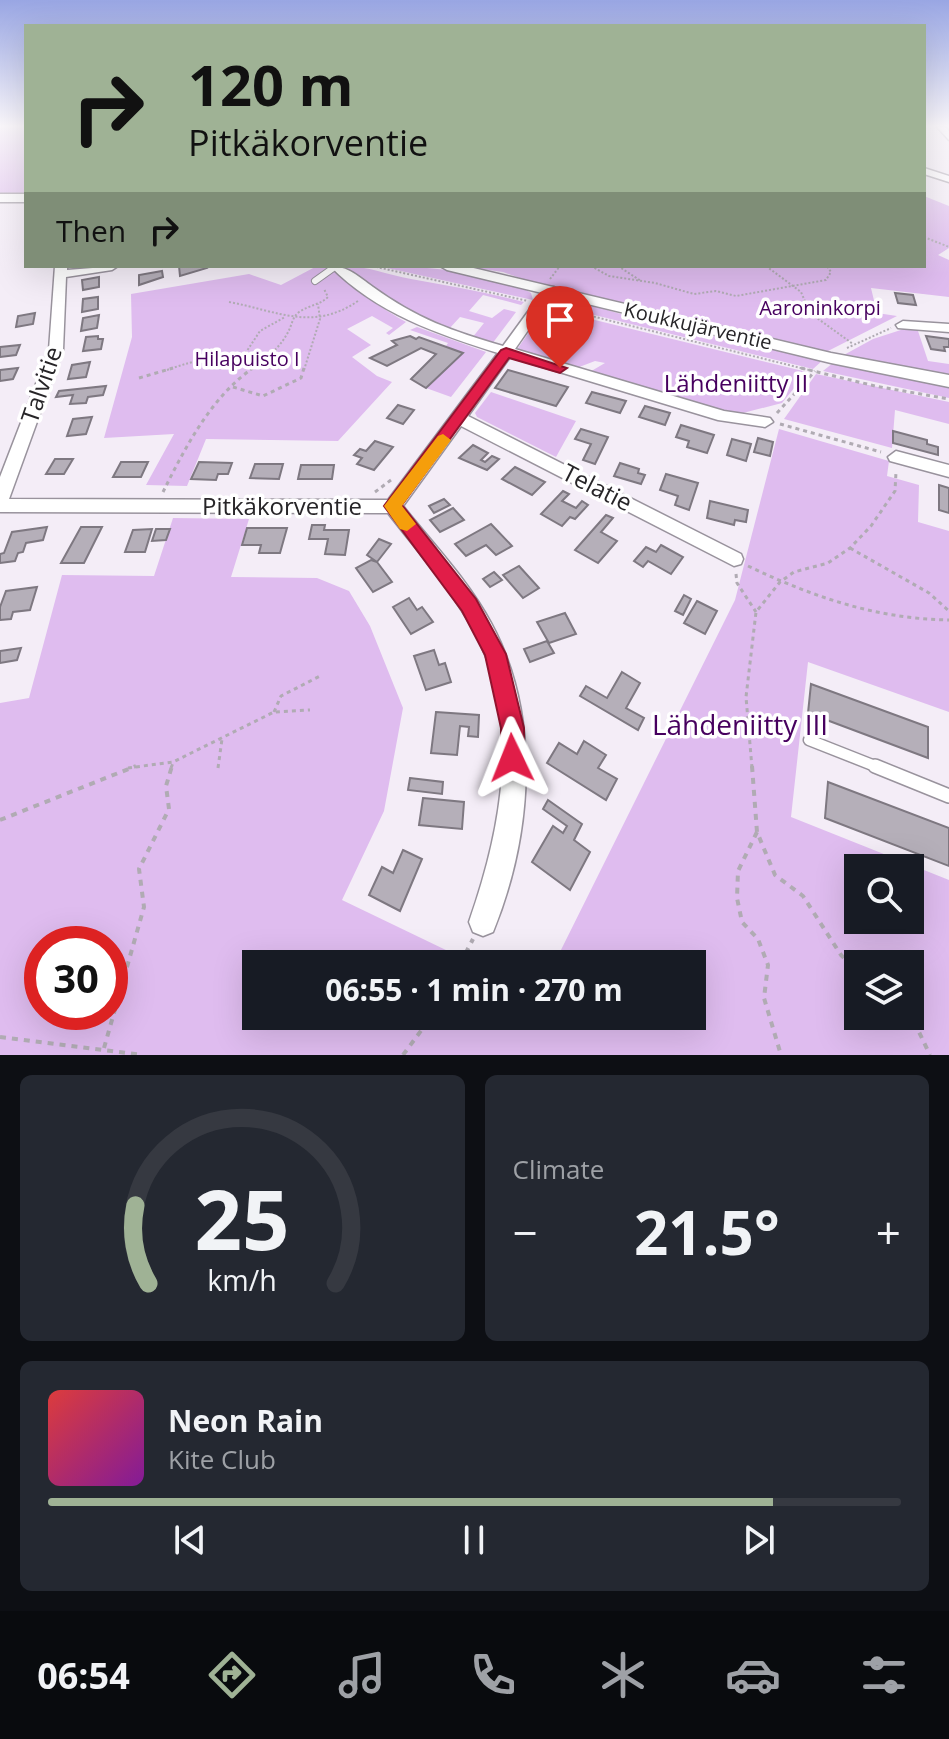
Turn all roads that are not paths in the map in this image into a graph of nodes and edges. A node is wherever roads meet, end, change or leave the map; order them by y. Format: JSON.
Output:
{"nodes":[{"id":1,"x":0,"y":198,"type":"edge"},
{"id":2,"x":24,"y":198,"type":"edge"},
{"id":3,"x":87,"y":268,"type":"edge"},
{"id":4,"x":333,"y":268,"type":"edge"},
{"id":5,"x":339,"y":268,"type":"edge"},
{"id":6,"x":454,"y":268,"type":"edge"},
{"id":7,"x":62,"y":270,"type":"edge"},
{"id":8,"x":315,"y":281,"type":"road end"},
{"id":9,"x":545,"y":294,"type":"junction"},
{"id":10,"x":903,"y":325,"type":"road end"},
{"id":11,"x":949,"y":328,"type":"edge"},
{"id":12,"x":506,"y":353,"type":"junction"},
{"id":13,"x":949,"y":381,"type":"edge"},
{"id":14,"x":459,"y":418,"type":"junction"},
{"id":15,"x":765,"y":422,"type":"road end"},
{"id":16,"x":896,"y":457,"type":"road end"},
{"id":17,"x":949,"y":471,"type":"edge"},
{"id":18,"x":0,"y":499,"type":"edge"},
{"id":19,"x":0,"y":505,"type":"edge"},
{"id":20,"x":393,"y":506,"type":"junction"},
{"id":21,"x":734,"y":559,"type":"road end"},
{"id":22,"x":809,"y":740,"type":"dead end"},
{"id":23,"x":949,"y":796,"type":"edge"},
{"id":24,"x":483,"y":922,"type":"road end"}],
"edges":[{"from":1,"to":2,"type":"street"},
{"from":3,"to":7,"type":"street"},
{"from":4,"to":8,"type":"lane"},
{"from":5,"to":12,"type":"street"},
{"from":6,"to":9,"type":"street","name":"Koukkujärventie"},
{"from":7,"to":18,"type":"street","name":"Talvitie"},
{"from":9,"to":12,"type":"street","name":"Pitkäkorventie"},
{"from":9,"to":13,"type":"street","name":"Koukkujärventie"},
{"from":10,"to":11,"type":"street"},
{"from":12,"to":14,"type":"street","name":"Pitkäkorventie"},
{"from":12,"to":15,"type":"street"},
{"from":14,"to":20,"type":"street","name":"Pitkäkorventie"},
{"from":14,"to":21,"type":"street","name":"Telatie"},
{"from":16,"to":17,"type":"street"},
{"from":19,"to":20,"type":"street","name":"Pitkäkorventie"},
{"from":20,"to":24,"type":"street"},
{"from":22,"to":23,"type":"lane"}]}
